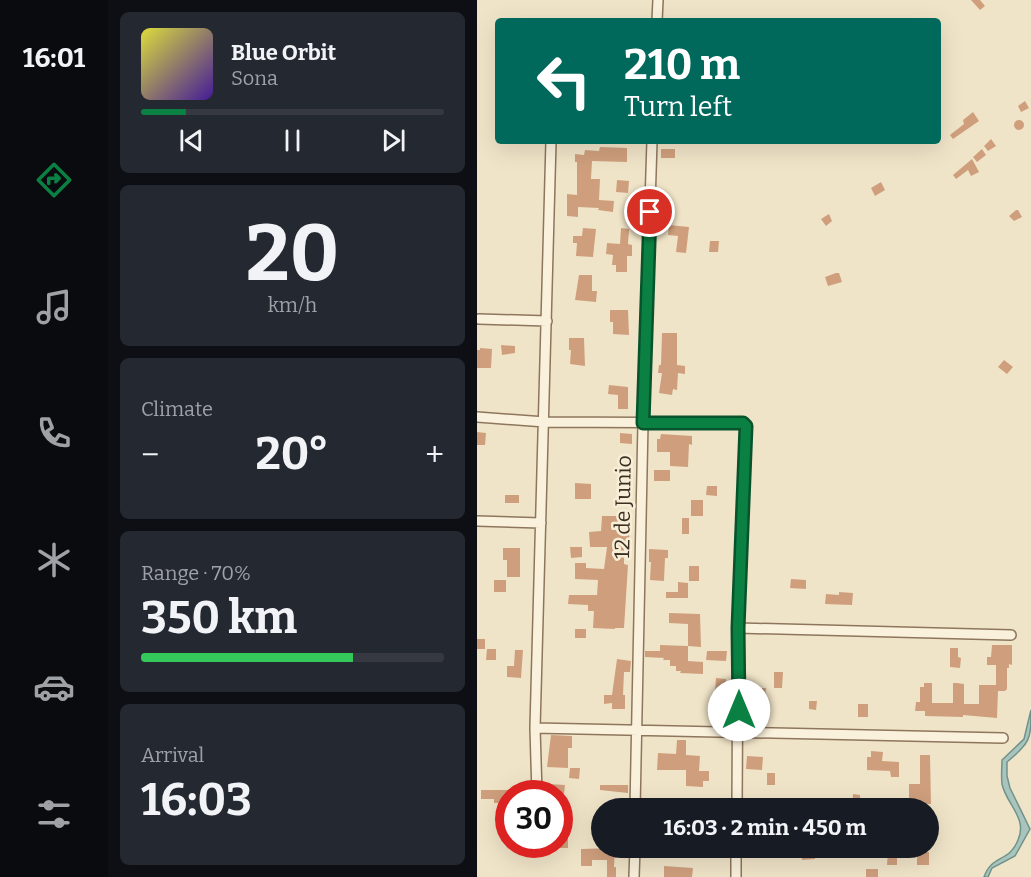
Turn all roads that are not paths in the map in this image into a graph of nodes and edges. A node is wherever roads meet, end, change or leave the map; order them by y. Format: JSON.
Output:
{"nodes":[{"id":1,"x":658,"y":0,"type":"edge"},
{"id":2,"x":657,"y":18,"type":"edge"},
{"id":3,"x":551,"y":144,"type":"edge"},
{"id":4,"x":652,"y":144,"type":"edge"},
{"id":5,"x":479,"y":319,"type":"dead end"},
{"id":6,"x":547,"y":321,"type":"junction"},
{"id":7,"x":477,"y":417,"type":"edge"},
{"id":8,"x":545,"y":422,"type":"junction"},
{"id":9,"x":643,"y":423,"type":"junction"},
{"id":10,"x":477,"y":521,"type":"edge"},
{"id":11,"x":541,"y":523,"type":"junction"},
{"id":12,"x":738,"y":628,"type":"junction"},
{"id":13,"x":1011,"y":635,"type":"dead end"},
{"id":14,"x":535,"y":728,"type":"junction"},
{"id":15,"x":636,"y":729,"type":"junction"},
{"id":16,"x":739,"y":731,"type":"junction"},
{"id":17,"x":1003,"y":738,"type":"dead end"},
{"id":18,"x":537,"y":780,"type":"edge"},
{"id":19,"x":635,"y":798,"type":"edge"},
{"id":20,"x":737,"y":798,"type":"edge"},
{"id":21,"x":635,"y":858,"type":"edge"},
{"id":22,"x":736,"y":858,"type":"edge"},
{"id":23,"x":635,"y":877,"type":"edge"},
{"id":24,"x":736,"y":877,"type":"edge"}],
"edges":[{"from":1,"to":2,"type":"street"},
{"from":3,"to":6,"type":"street"},
{"from":4,"to":9,"type":"street","name":"12 de Junio"},
{"from":5,"to":6,"type":"street"},
{"from":6,"to":8,"type":"street"},
{"from":7,"to":8,"type":"street"},
{"from":8,"to":9,"type":"street"},
{"from":8,"to":11,"type":"street"},
{"from":9,"to":12,"type":"street"},
{"from":9,"to":15,"type":"street","name":"12 de Junio"},
{"from":10,"to":11,"type":"street"},
{"from":11,"to":14,"type":"street"},
{"from":12,"to":13,"type":"street"},
{"from":12,"to":16,"type":"street"},
{"from":14,"to":15,"type":"street"},
{"from":14,"to":18,"type":"street"},
{"from":15,"to":16,"type":"street"},
{"from":15,"to":19,"type":"street","name":"12 de Junio"},
{"from":16,"to":17,"type":"street"},
{"from":16,"to":20,"type":"street"},
{"from":21,"to":23,"type":"street"},
{"from":22,"to":24,"type":"street"}]}
